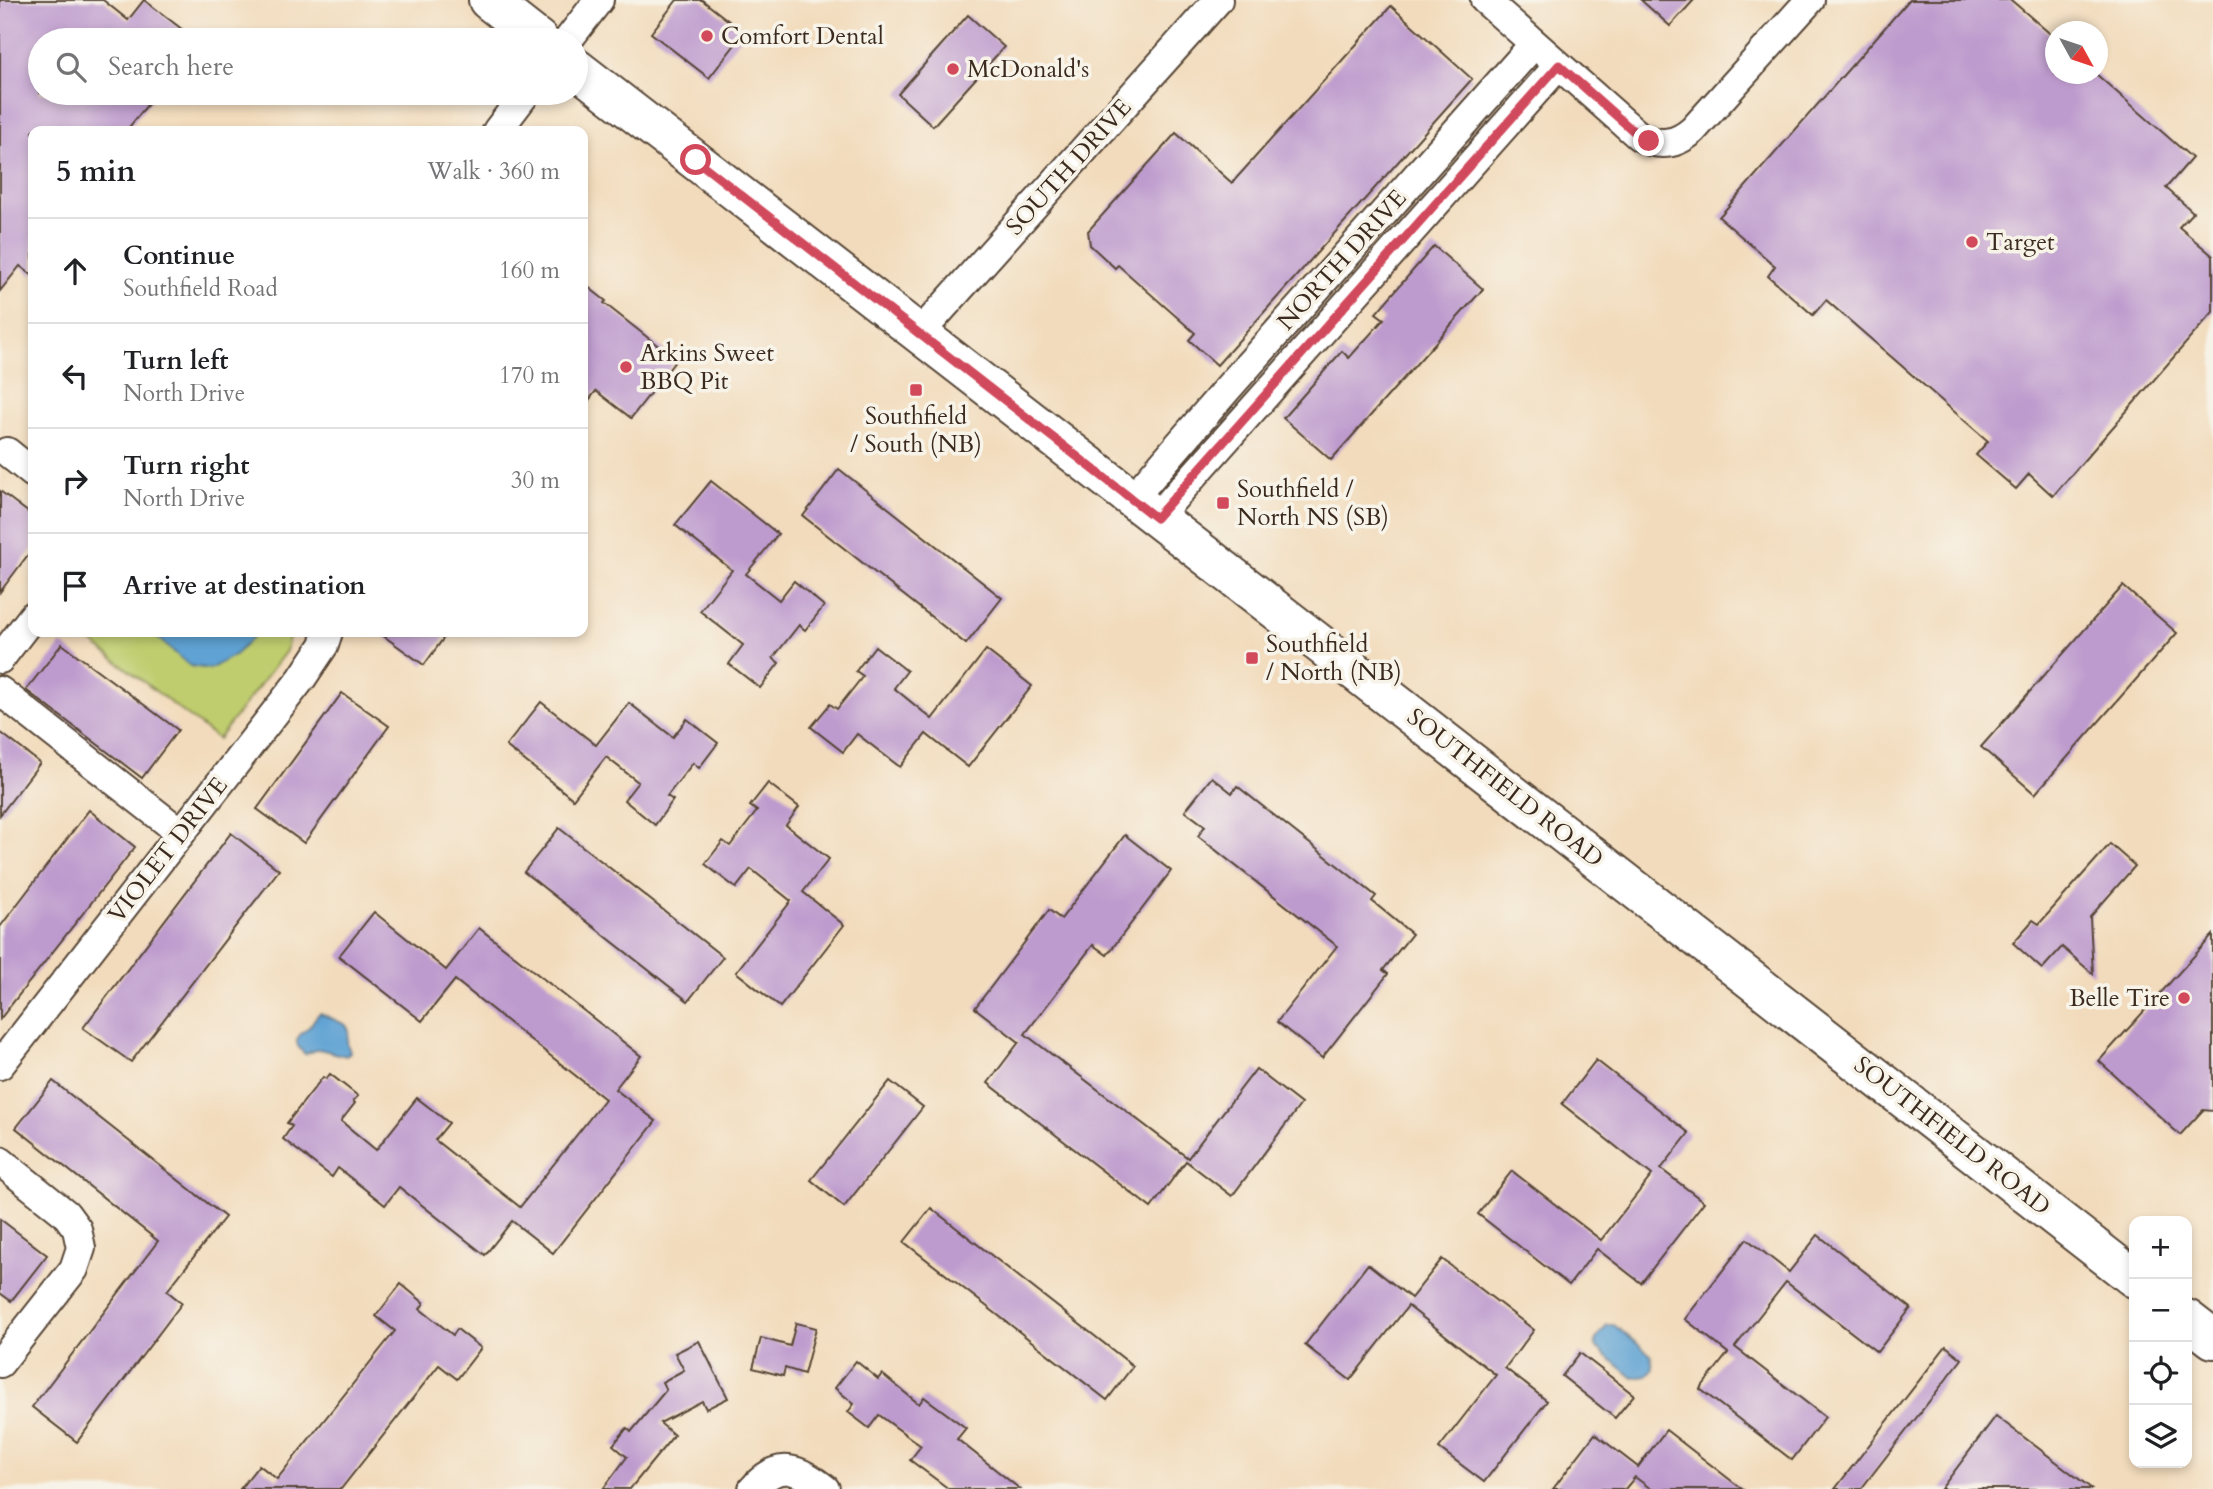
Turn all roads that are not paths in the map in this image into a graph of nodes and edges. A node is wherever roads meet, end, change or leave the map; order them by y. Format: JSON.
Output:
{"nodes":[{"id":1,"x":488,"y":0,"type":"edge"},
{"id":2,"x":599,"y":0,"type":"edge"},
{"id":3,"x":1218,"y":0,"type":"edge"},
{"id":4,"x":1485,"y":0,"type":"edge"},
{"id":5,"x":1810,"y":0,"type":"edge"},
{"id":6,"x":524,"y":28,"type":"edge"},
{"id":7,"x":577,"y":28,"type":"edge"},
{"id":8,"x":1534,"y":44,"type":"junction"},
{"id":9,"x":1559,"y":65,"type":"junction"},
{"id":10,"x":588,"y":77,"type":"edge"},
{"id":11,"x":517,"y":105,"type":"edge"},
{"id":12,"x":501,"y":126,"type":"edge"},
{"id":13,"x":1457,"y":131,"type":"junction"},
{"id":14,"x":1480,"y":152,"type":"junction"},
{"id":15,"x":919,"y":334,"type":"junction"},
{"id":16,"x":1227,"y":389,"type":"junction"},
{"id":17,"x":1251,"y":410,"type":"junction"},
{"id":18,"x":7,"y":452,"type":"dead end"},
{"id":19,"x":28,"y":469,"type":"edge"},
{"id":20,"x":1144,"y":509,"type":"junction"},
{"id":21,"x":28,"y":623,"type":"edge"},
{"id":22,"x":326,"y":637,"type":"edge"},
{"id":23,"x":0,"y":659,"type":"edge"},
{"id":24,"x":0,"y":691,"type":"edge"},
{"id":25,"x":181,"y":833,"type":"junction"},
{"id":26,"x":0,"y":1065,"type":"edge"},
{"id":27,"x":0,"y":1161,"type":"edge"},
{"id":28,"x":2129,"y":1274,"type":"edge"},
{"id":29,"x":2192,"y":1323,"type":"edge"},
{"id":30,"x":2213,"y":1339,"type":"edge"},
{"id":31,"x":0,"y":1363,"type":"edge"},
{"id":32,"x":753,"y":1489,"type":"edge"},
{"id":33,"x":825,"y":1489,"type":"edge"}],
"edges":[{"from":1,"to":6,"type":"main road"},
{"from":2,"to":7,"type":"street"},
{"from":3,"to":15,"type":"street","name":"SOUTH DRIVE"},
{"from":4,"to":8,"type":"street"},
{"from":5,"to":9,"type":"street"},
{"from":8,"to":9,"type":"street"},
{"from":8,"to":13,"type":"street","name":"NORTH DRIVE"},
{"from":9,"to":14,"type":"street","name":"NORTH DRIVE"},
{"from":10,"to":15,"type":"main road","name":"SOUTHFIELD ROAD"},
{"from":11,"to":12,"type":"street"},
{"from":13,"to":14,"type":"street"},
{"from":13,"to":16,"type":"street","name":"NORTH DRIVE"},
{"from":14,"to":17,"type":"street","name":"NORTH DRIVE"},
{"from":15,"to":20,"type":"main road","name":"SOUTHFIELD ROAD"},
{"from":16,"to":17,"type":"street"},
{"from":16,"to":20,"type":"street","name":"NORTH DRIVE"},
{"from":17,"to":20,"type":"street","name":"NORTH DRIVE"},
{"from":18,"to":19,"type":"street"},
{"from":20,"to":28,"type":"main road","name":"SOUTHFIELD ROAD"},
{"from":21,"to":23,"type":"street"},
{"from":22,"to":25,"type":"street","name":"VIOLET DRIVE"},
{"from":24,"to":25,"type":"street"},
{"from":25,"to":26,"type":"street","name":"VIOLET DRIVE"},
{"from":27,"to":31,"type":"street"},
{"from":29,"to":30,"type":"main road"},
{"from":32,"to":33,"type":"street"}]}
